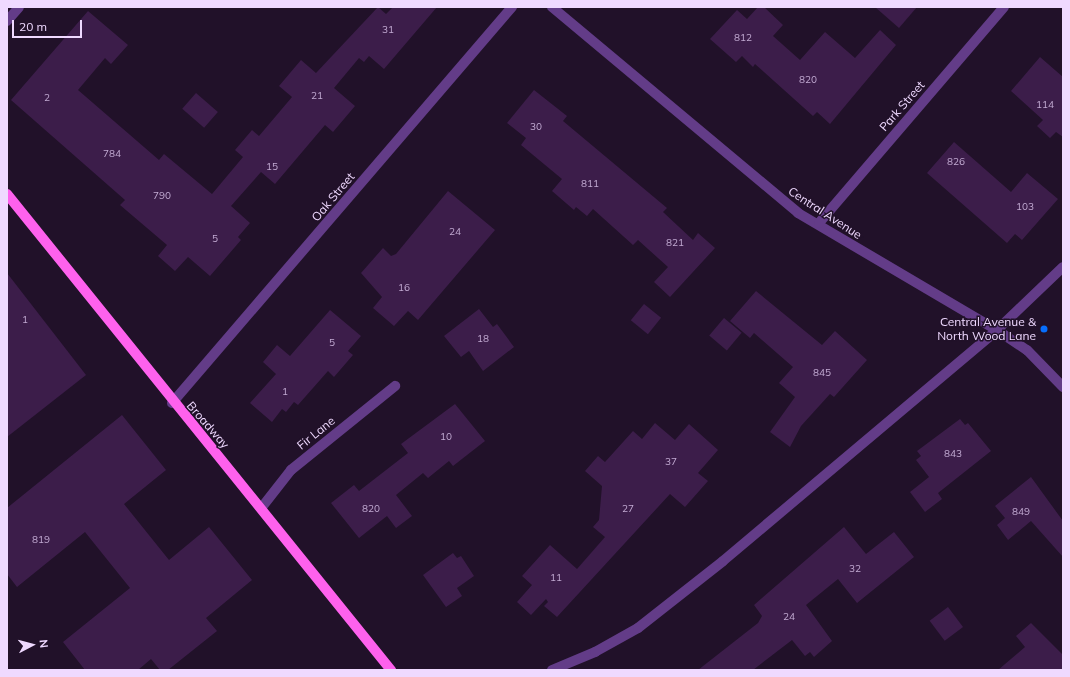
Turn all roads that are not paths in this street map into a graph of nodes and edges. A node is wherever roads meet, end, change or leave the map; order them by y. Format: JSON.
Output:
{"nodes":[{"id":1,"x":19,"y":7,"type":"edge"},
{"id":2,"x":512,"y":7,"type":"edge"},
{"id":3,"x":552,"y":7,"type":"edge"},
{"id":4,"x":1004,"y":7,"type":"edge"},
{"id":5,"x":7,"y":21,"type":"edge"},
{"id":6,"x":7,"y":194,"type":"edge"},
{"id":7,"x":819,"y":223,"type":"junction"},
{"id":8,"x":1063,"y":267,"type":"edge"},
{"id":9,"x":997,"y":330,"type":"junction"},
{"id":10,"x":395,"y":386,"type":"dead end"},
{"id":11,"x":1063,"y":387,"type":"edge"},
{"id":12,"x":172,"y":403,"type":"junction"},
{"id":13,"x":262,"y":508,"type":"junction"},
{"id":14,"x":391,"y":670,"type":"edge"},
{"id":15,"x":552,"y":670,"type":"edge"}],
"edges":[{"from":1,"to":5,"type":"street"},
{"from":2,"to":12,"type":"street","name":"Oak Street"},
{"from":3,"to":7,"type":"street","name":"Central Avenue"},
{"from":4,"to":7,"type":"street","name":"Park Street"},
{"from":6,"to":12,"type":"main road","name":"Broadway"},
{"from":7,"to":9,"type":"street","name":"Central Avenue"},
{"from":8,"to":9,"type":"street"},
{"from":9,"to":11,"type":"street","name":"Central Avenue"},
{"from":9,"to":15,"type":"street"},
{"from":10,"to":13,"type":"street","name":"Fir Lane"},
{"from":12,"to":13,"type":"main road","name":"Broadway"},
{"from":13,"to":14,"type":"main road","name":"Broadway"}]}
